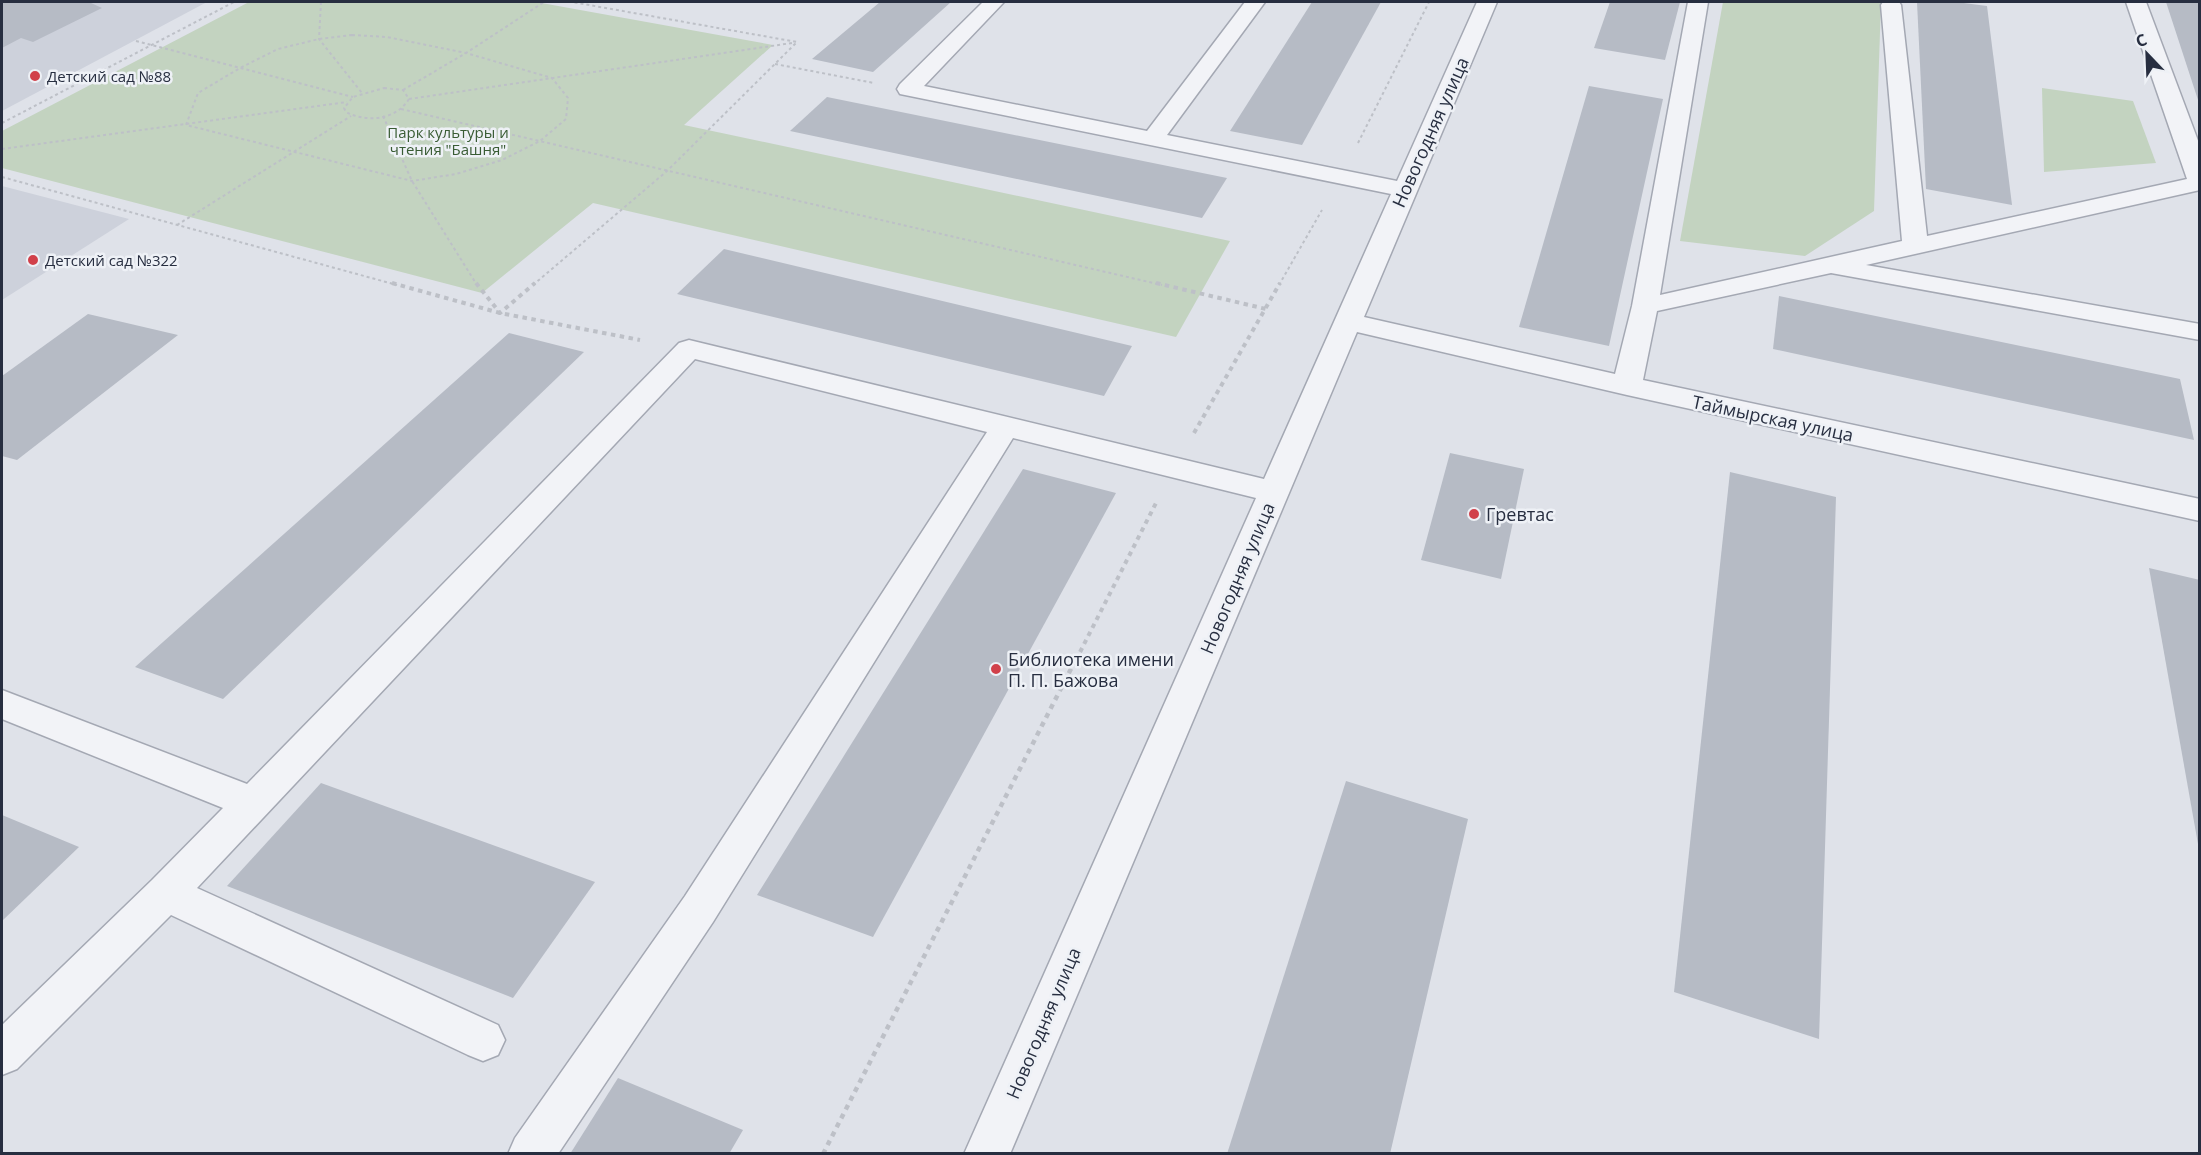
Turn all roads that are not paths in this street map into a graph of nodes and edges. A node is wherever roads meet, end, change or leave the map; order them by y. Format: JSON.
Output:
{"nodes":[{"id":1,"x":994,"y":2,"type":"edge"},
{"id":2,"x":1255,"y":2,"type":"edge"},
{"id":3,"x":1487,"y":2,"type":"edge"},
{"id":4,"x":1698,"y":2,"type":"edge"},
{"id":5,"x":2136,"y":2,"type":"edge"},
{"id":6,"x":1891,"y":5,"type":"dead end"},
{"id":7,"x":1152,"y":139,"type":"junction"},
{"id":8,"x":2199,"y":182,"type":"edge"},
{"id":9,"x":1405,"y":190,"type":"junction"},
{"id":10,"x":1916,"y":245,"type":"junction"},
{"id":11,"x":1826,"y":266,"type":"junction"},
{"id":12,"x":1645,"y":306,"type":"junction"},
{"id":13,"x":1348,"y":322,"type":"junction"},
{"id":14,"x":2199,"y":332,"type":"edge"},
{"id":15,"x":1627,"y":387,"type":"junction"},
{"id":16,"x":1006,"y":426,"type":"junction"},
{"id":17,"x":1274,"y":492,"type":"junction"},
{"id":18,"x":2199,"y":510,"type":"edge"},
{"id":19,"x":2,"y":704,"type":"edge"},
{"id":20,"x":253,"y":803,"type":"junction"},
{"id":21,"x":166,"y":893,"type":"junction"},
{"id":22,"x":483,"y":1040,"type":"dead end"},
{"id":23,"x":2,"y":1054,"type":"edge"},
{"id":24,"x":531,"y":1154,"type":"edge"},
{"id":25,"x":987,"y":1154,"type":"edge"}],
"edges":[{"from":1,"to":7,"type":"street"},
{"from":2,"to":7,"type":"street"},
{"from":3,"to":9,"type":"street","name":"Новогодняя улица"},
{"from":4,"to":12,"type":"street"},
{"from":5,"to":8,"type":"street"},
{"from":6,"to":10,"type":"street"},
{"from":7,"to":9,"type":"street"},
{"from":8,"to":10,"type":"street"},
{"from":9,"to":13,"type":"street","name":"Новогодняя улица"},
{"from":10,"to":11,"type":"street"},
{"from":11,"to":12,"type":"street"},
{"from":11,"to":14,"type":"street"},
{"from":12,"to":15,"type":"street"},
{"from":13,"to":15,"type":"street","name":"Таймырская улица"},
{"from":13,"to":17,"type":"street","name":"Новогодняя улица"},
{"from":15,"to":18,"type":"street","name":"Таймырская улица"},
{"from":16,"to":17,"type":"street"},
{"from":16,"to":20,"type":"street"},
{"from":16,"to":24,"type":"street"},
{"from":17,"to":25,"type":"street","name":"Новогодняя улица"},
{"from":19,"to":20,"type":"street"},
{"from":20,"to":21,"type":"street"},
{"from":21,"to":22,"type":"street"},
{"from":21,"to":23,"type":"street"}]}
